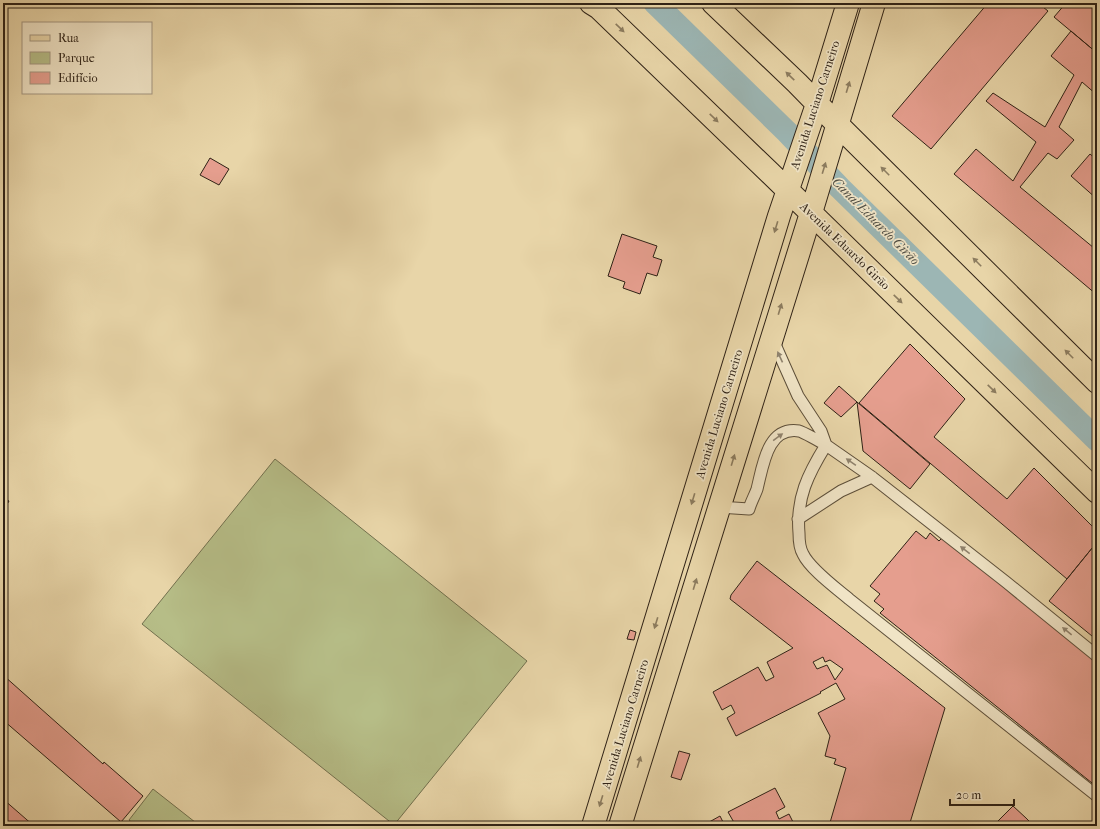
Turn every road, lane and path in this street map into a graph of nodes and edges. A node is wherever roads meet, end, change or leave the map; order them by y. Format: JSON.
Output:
{"nodes":[{"id":1,"x":591,"y":3,"type":"edge"},
{"id":2,"x":713,"y":3,"type":"edge"},
{"id":3,"x":848,"y":3,"type":"edge"},
{"id":4,"x":874,"y":3,"type":"edge"},
{"id":5,"x":814,"y":114,"type":"junction"},
{"id":6,"x":834,"y":134,"type":"junction"},
{"id":7,"x":791,"y":180,"type":"junction"},
{"id":8,"x":813,"y":203,"type":"junction"},
{"id":9,"x":772,"y":338,"type":"junction"},
{"id":10,"x":1097,"y":382,"type":"edge"},
{"id":11,"x":826,"y":445,"type":"junction"},
{"id":12,"x":872,"y":477,"type":"junction"},
{"id":13,"x":1097,"y":492,"type":"edge"},
{"id":14,"x":719,"y":507,"type":"junction"},
{"id":15,"x":798,"y":519,"type":"junction"},
{"id":16,"x":1097,"y":656,"type":"edge"},
{"id":17,"x":1097,"y":796,"type":"edge"},
{"id":18,"x":593,"y":826,"type":"edge"},
{"id":19,"x":620,"y":826,"type":"edge"}],
"edges":[{"from":1,"to":7,"type":"main road","name":"Avenida Eduardo Girão","one_way":true},
{"from":5,"to":2,"type":"main road","one_way":true},
{"from":3,"to":5,"type":"main road","name":"Avenida Luciano Carneiro"},
{"from":6,"to":4,"type":"main road","name":"Avenida Luciano Carneiro","one_way":true},
{"from":5,"to":6,"type":"main road"},
{"from":5,"to":7,"type":"main road","name":"Avenida Luciano Carneiro"},
{"from":8,"to":6,"type":"main road","name":"Avenida Luciano Carneiro","one_way":true},
{"from":10,"to":6,"type":"main road","one_way":true},
{"from":7,"to":8,"type":"main road","name":"Avenida Eduardo Girão"},
{"from":7,"to":18,"type":"main road","name":"Avenida Luciano Carneiro","one_way":true},
{"from":9,"to":8,"type":"main road","name":"Avenida Luciano Carneiro","one_way":true},
{"from":8,"to":13,"type":"main road","name":"Avenida Eduardo Girão","one_way":true},
{"from":11,"to":9,"type":"lane","one_way":true},
{"from":14,"to":9,"type":"main road","name":"Avenida Luciano Carneiro","one_way":true},
{"from":12,"to":11,"type":"lane","one_way":true},
{"from":14,"to":11,"type":"lane","one_way":true},
{"from":11,"to":15,"type":"lane"},
{"from":12,"to":15,"type":"lane"},
{"from":16,"to":12,"type":"lane","one_way":true},
{"from":19,"to":14,"type":"main road","name":"Avenida Luciano Carneiro","one_way":true},
{"from":15,"to":17,"type":"lane"}]}
